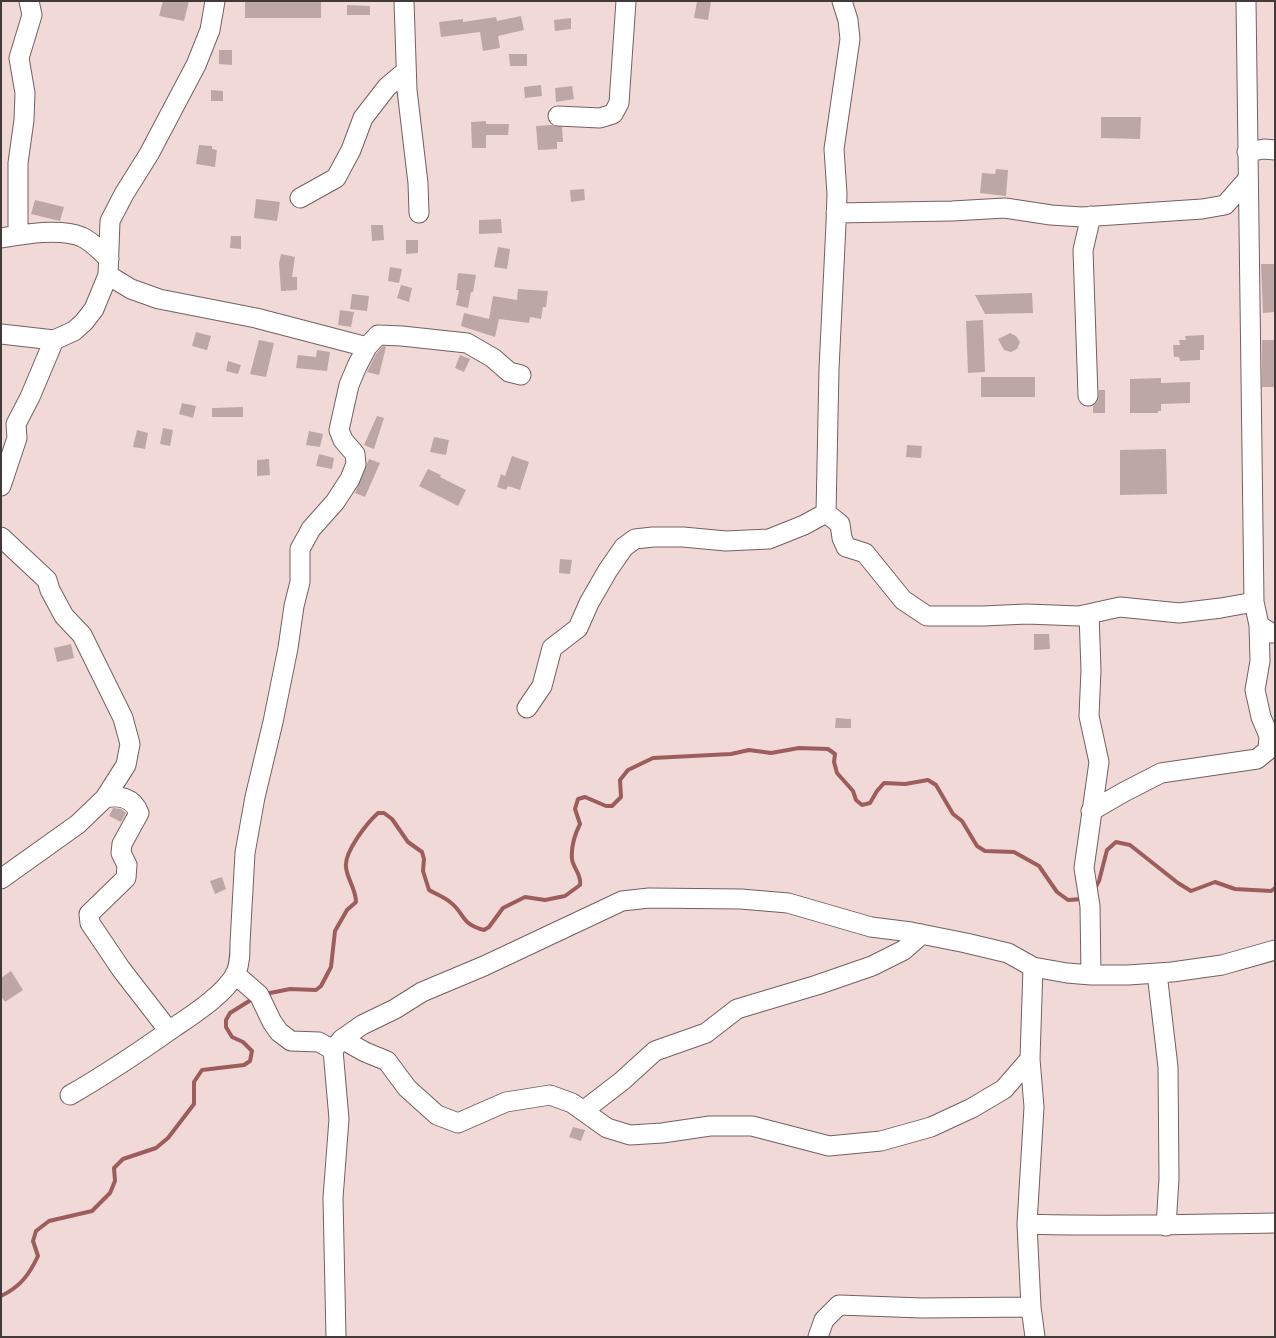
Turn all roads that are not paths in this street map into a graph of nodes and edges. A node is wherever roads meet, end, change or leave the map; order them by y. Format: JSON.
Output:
{"nodes":[{"id":1,"x":29,"y":1,"type":"edge"},
{"id":2,"x":214,"y":1,"type":"edge"},
{"id":3,"x":404,"y":1,"type":"edge"},
{"id":4,"x":626,"y":1,"type":"edge"},
{"id":5,"x":842,"y":1,"type":"edge"},
{"id":6,"x":1246,"y":1,"type":"edge"},
{"id":7,"x":406,"y":71,"type":"junction"},
{"id":8,"x":558,"y":116,"type":"dead end"},
{"id":9,"x":1275,"y":150,"type":"edge"},
{"id":10,"x":1247,"y":152,"type":"junction"},
{"id":11,"x":1247,"y":180,"type":"junction"},
{"id":12,"x":300,"y":198,"type":"dead end"},
{"id":13,"x":836,"y":213,"type":"junction"},
{"id":14,"x":419,"y":214,"type":"dead end"},
{"id":15,"x":1091,"y":216,"type":"junction"},
{"id":16,"x":10,"y":236,"type":"edge"},
{"id":17,"x":109,"y":267,"type":"junction"},
{"id":18,"x":1,"y":334,"type":"edge"},
{"id":19,"x":54,"y":340,"type":"junction"},
{"id":20,"x":367,"y":347,"type":"junction"},
{"id":21,"x":521,"y":376,"type":"dead end"},
{"id":22,"x":1088,"y":396,"type":"dead end"},
{"id":23,"x":1,"y":486,"type":"edge"},
{"id":24,"x":826,"y":513,"type":"junction"},
{"id":25,"x":1,"y":537,"type":"edge"},
{"id":26,"x":1254,"y":602,"type":"junction"},
{"id":27,"x":1089,"y":614,"type":"junction"},
{"id":28,"x":1267,"y":629,"type":"edge"},
{"id":29,"x":527,"y":708,"type":"dead end"},
{"id":30,"x":105,"y":798,"type":"junction"},
{"id":31,"x":1091,"y":811,"type":"junction"},
{"id":32,"x":1,"y":879,"type":"edge"},
{"id":33,"x":922,"y":934,"type":"junction"},
{"id":34,"x":1275,"y":950,"type":"edge"},
{"id":35,"x":1033,"y":967,"type":"junction"},
{"id":36,"x":1157,"y":973,"type":"junction"},
{"id":37,"x":235,"y":974,"type":"junction"},
{"id":38,"x":1092,"y":976,"type":"junction"},
{"id":39,"x":169,"y":1031,"type":"junction"},
{"id":40,"x":337,"y":1044,"type":"junction"},
{"id":41,"x":1030,"y":1059,"type":"junction"},
{"id":42,"x":70,"y":1094,"type":"dead end"},
{"id":43,"x":584,"y":1111,"type":"junction"},
{"id":44,"x":1275,"y":1223,"type":"edge"},
{"id":45,"x":1027,"y":1224,"type":"junction"},
{"id":46,"x":1166,"y":1226,"type":"junction"},
{"id":47,"x":1031,"y":1307,"type":"junction"},
{"id":48,"x":336,"y":1337,"type":"edge"},
{"id":49,"x":818,"y":1337,"type":"edge"},
{"id":50,"x":1035,"y":1337,"type":"edge"}],
"edges":[{"from":1,"to":16,"type":"street"},
{"from":2,"to":17,"type":"street"},
{"from":3,"to":7,"type":"street"},
{"from":4,"to":8,"type":"street"},
{"from":5,"to":13,"type":"street"},
{"from":6,"to":10,"type":"street"},
{"from":7,"to":12,"type":"street"},
{"from":7,"to":14,"type":"street"},
{"from":9,"to":10,"type":"street"},
{"from":10,"to":11,"type":"street"},
{"from":11,"to":15,"type":"street"},
{"from":11,"to":26,"type":"street"},
{"from":13,"to":15,"type":"street"},
{"from":13,"to":24,"type":"street"},
{"from":15,"to":22,"type":"street"},
{"from":16,"to":17,"type":"street"},
{"from":17,"to":19,"type":"street"},
{"from":17,"to":20,"type":"street"},
{"from":18,"to":19,"type":"street"},
{"from":19,"to":23,"type":"street"},
{"from":20,"to":21,"type":"street"},
{"from":20,"to":37,"type":"street"},
{"from":24,"to":27,"type":"street"},
{"from":24,"to":29,"type":"street"},
{"from":25,"to":30,"type":"street"},
{"from":26,"to":27,"type":"street"},
{"from":26,"to":28,"type":"street"},
{"from":27,"to":31,"type":"street"},
{"from":28,"to":31,"type":"street"},
{"from":30,"to":32,"type":"street"},
{"from":30,"to":39,"type":"street"},
{"from":31,"to":38,"type":"street"},
{"from":33,"to":35,"type":"street"},
{"from":33,"to":40,"type":"street"},
{"from":33,"to":43,"type":"street"},
{"from":34,"to":36,"type":"street"},
{"from":35,"to":38,"type":"street"},
{"from":35,"to":41,"type":"street"},
{"from":36,"to":38,"type":"street"},
{"from":36,"to":46,"type":"street"},
{"from":37,"to":39,"type":"street"},
{"from":37,"to":40,"type":"street"},
{"from":39,"to":42,"type":"street"},
{"from":40,"to":43,"type":"street"},
{"from":40,"to":48,"type":"street"},
{"from":41,"to":43,"type":"street"},
{"from":41,"to":45,"type":"street"},
{"from":44,"to":46,"type":"street"},
{"from":45,"to":46,"type":"street"},
{"from":45,"to":47,"type":"street"},
{"from":47,"to":49,"type":"street"},
{"from":47,"to":50,"type":"street"}]}
